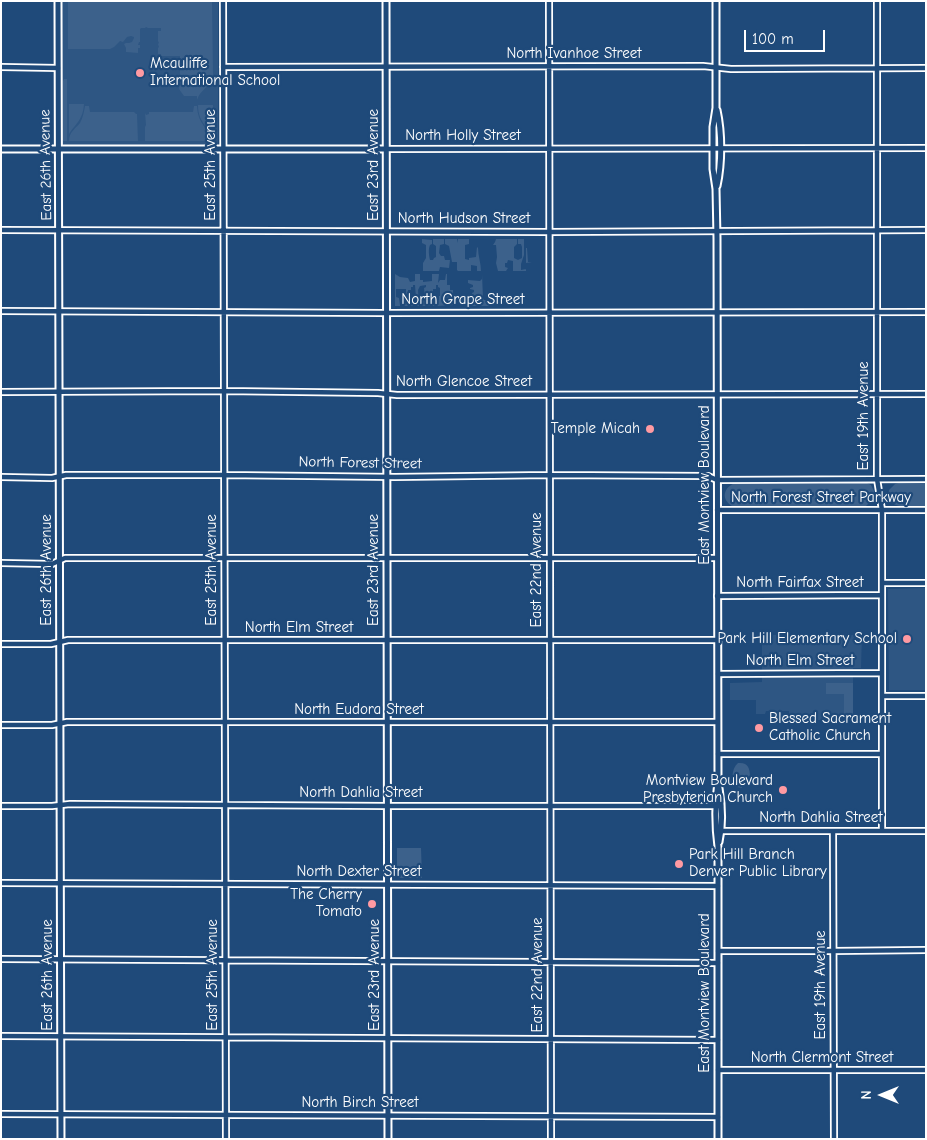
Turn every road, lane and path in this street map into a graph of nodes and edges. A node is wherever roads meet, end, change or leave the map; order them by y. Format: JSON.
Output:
{"nodes":[{"id":1,"x":58,"y":1,"type":"edge"},
{"id":2,"x":223,"y":1,"type":"edge"},
{"id":3,"x":386,"y":1,"type":"edge"},
{"id":4,"x":549,"y":1,"type":"edge"},
{"id":5,"x":716,"y":1,"type":"edge"},
{"id":6,"x":877,"y":1,"type":"edge"},
{"id":7,"x":386,"y":66,"type":"junction"},
{"id":8,"x":549,"y":66,"type":"junction"},
{"id":9,"x":1,"y":67,"type":"edge"},
{"id":10,"x":223,"y":67,"type":"junction"},
{"id":11,"x":716,"y":67,"type":"junction"},
{"id":12,"x":58,"y":68,"type":"junction"},
{"id":13,"x":877,"y":68,"type":"junction"},
{"id":14,"x":926,"y":68,"type":"edge"},
{"id":15,"x":716,"y":108,"type":"junction"},
{"id":16,"x":549,"y":148,"type":"junction"},
{"id":17,"x":713,"y":148,"type":"junction"},
{"id":18,"x":720,"y":148,"type":"junction"},
{"id":19,"x":877,"y":148,"type":"junction"},
{"id":20,"x":926,"y":148,"type":"edge"},
{"id":21,"x":1,"y":149,"type":"edge"},
{"id":22,"x":58,"y":149,"type":"junction"},
{"id":23,"x":223,"y":149,"type":"junction"},
{"id":24,"x":386,"y":149,"type":"junction"},
{"id":25,"x":716,"y":189,"type":"junction"},
{"id":26,"x":1,"y":230,"type":"edge"},
{"id":27,"x":59,"y":230,"type":"junction"},
{"id":28,"x":717,"y":230,"type":"junction"},
{"id":29,"x":877,"y":230,"type":"junction"},
{"id":30,"x":926,"y":230,"type":"edge"},
{"id":31,"x":223,"y":231,"type":"junction"},
{"id":32,"x":386,"y":232,"type":"junction"},
{"id":33,"x":549,"y":232,"type":"junction"},
{"id":34,"x":1,"y":311,"type":"edge"},
{"id":35,"x":59,"y":312,"type":"junction"},
{"id":36,"x":224,"y":312,"type":"junction"},
{"id":37,"x":386,"y":312,"type":"junction"},
{"id":38,"x":549,"y":312,"type":"junction"},
{"id":39,"x":717,"y":312,"type":"junction"},
{"id":40,"x":877,"y":312,"type":"junction"},
{"id":41,"x":926,"y":312,"type":"edge"},
{"id":42,"x":224,"y":391,"type":"junction"},
{"id":43,"x":1,"y":392,"type":"edge"},
{"id":44,"x":59,"y":392,"type":"junction"},
{"id":45,"x":387,"y":394,"type":"junction"},
{"id":46,"x":717,"y":394,"type":"junction"},
{"id":47,"x":877,"y":394,"type":"junction"},
{"id":48,"x":926,"y":394,"type":"edge"},
{"id":49,"x":549,"y":395,"type":"junction"},
{"id":50,"x":224,"y":475,"type":"junction"},
{"id":51,"x":550,"y":475,"type":"junction"},
{"id":52,"x":59,"y":476,"type":"junction"},
{"id":53,"x":387,"y":476,"type":"junction"},
{"id":54,"x":1,"y":477,"type":"edge"},
{"id":55,"x":877,"y":479,"type":"junction"},
{"id":56,"x":926,"y":479,"type":"edge"},
{"id":57,"x":717,"y":480,"type":"junction"},
{"id":58,"x":717,"y":510,"type":"junction"},
{"id":59,"x":882,"y":510,"type":"junction"},
{"id":60,"x":926,"y":510,"type":"edge"},
{"id":61,"x":224,"y":558,"type":"junction"},
{"id":62,"x":550,"y":558,"type":"junction"},
{"id":63,"x":717,"y":558,"type":"junction"},
{"id":64,"x":387,"y":559,"type":"junction"},
{"id":65,"x":60,"y":560,"type":"junction"},
{"id":66,"x":1,"y":563,"type":"edge"},
{"id":67,"x":882,"y":583,"type":"junction"},
{"id":68,"x":926,"y":583,"type":"edge"},
{"id":69,"x":882,"y":595,"type":"junction"},
{"id":70,"x":717,"y":596,"type":"junction"},
{"id":71,"x":550,"y":640,"type":"junction"},
{"id":72,"x":717,"y":640,"type":"junction"},
{"id":73,"x":224,"y":641,"type":"junction"},
{"id":74,"x":387,"y":641,"type":"junction"},
{"id":75,"x":60,"y":642,"type":"junction"},
{"id":76,"x":1,"y":644,"type":"edge"},
{"id":77,"x":882,"y":673,"type":"junction"},
{"id":78,"x":718,"y":674,"type":"junction"},
{"id":79,"x":882,"y":696,"type":"junction"},
{"id":80,"x":925,"y":696,"type":"edge"},
{"id":81,"x":225,"y":722,"type":"junction"},
{"id":82,"x":387,"y":722,"type":"junction"},
{"id":83,"x":550,"y":722,"type":"junction"},
{"id":84,"x":718,"y":722,"type":"junction"},
{"id":85,"x":60,"y":724,"type":"junction"},
{"id":86,"x":1,"y":725,"type":"edge"},
{"id":87,"x":718,"y":754,"type":"junction"},
{"id":88,"x":882,"y":754,"type":"junction"},
{"id":89,"x":60,"y":805,"type":"junction"},
{"id":90,"x":225,"y":805,"type":"junction"},
{"id":91,"x":1,"y":806,"type":"edge"},
{"id":92,"x":388,"y":806,"type":"junction"},
{"id":93,"x":550,"y":806,"type":"junction"},
{"id":94,"x":718,"y":806,"type":"junction"},
{"id":95,"x":718,"y":831,"type":"junction"},
{"id":96,"x":833,"y":831,"type":"junction"},
{"id":97,"x":882,"y":831,"type":"junction"},
{"id":98,"x":926,"y":831,"type":"edge"},
{"id":99,"x":1,"y":883,"type":"edge"},
{"id":100,"x":60,"y":884,"type":"junction"},
{"id":101,"x":226,"y":884,"type":"junction"},
{"id":102,"x":388,"y":885,"type":"junction"},
{"id":103,"x":550,"y":885,"type":"junction"},
{"id":104,"x":718,"y":886,"type":"junction"},
{"id":105,"x":926,"y":950,"type":"edge"},
{"id":106,"x":718,"y":951,"type":"junction"},
{"id":107,"x":833,"y":951,"type":"junction"},
{"id":108,"x":1,"y":959,"type":"edge"},
{"id":109,"x":60,"y":960,"type":"junction"},
{"id":110,"x":226,"y":961,"type":"junction"},
{"id":111,"x":388,"y":961,"type":"junction"},
{"id":112,"x":550,"y":962,"type":"junction"},
{"id":113,"x":718,"y":963,"type":"junction"},
{"id":114,"x":1,"y":1036,"type":"edge"},
{"id":115,"x":60,"y":1036,"type":"junction"},
{"id":116,"x":226,"y":1038,"type":"junction"},
{"id":117,"x":388,"y":1039,"type":"junction"},
{"id":118,"x":551,"y":1039,"type":"junction"},
{"id":119,"x":718,"y":1040,"type":"junction"},
{"id":120,"x":718,"y":1070,"type":"junction"},
{"id":121,"x":833,"y":1070,"type":"junction"},
{"id":122,"x":926,"y":1070,"type":"edge"},
{"id":123,"x":1,"y":1114,"type":"edge"},
{"id":124,"x":61,"y":1114,"type":"junction"},
{"id":125,"x":226,"y":1114,"type":"junction"},
{"id":126,"x":388,"y":1116,"type":"junction"},
{"id":127,"x":551,"y":1116,"type":"junction"},
{"id":128,"x":718,"y":1116,"type":"junction"},
{"id":129,"x":61,"y":1139,"type":"edge"},
{"id":130,"x":226,"y":1139,"type":"edge"},
{"id":131,"x":388,"y":1139,"type":"edge"},
{"id":132,"x":551,"y":1139,"type":"edge"},
{"id":133,"x":718,"y":1139,"type":"edge"},
{"id":134,"x":834,"y":1139,"type":"edge"}],
"edges":[{"from":1,"to":12,"type":"street","name":"East 26th Avenue"},
{"from":2,"to":10,"type":"street","name":"East 25th Avenue"},
{"from":3,"to":7,"type":"street","name":"East 23rd Avenue"},
{"from":4,"to":8,"type":"street","name":"East 22nd Avenue"},
{"from":5,"to":11,"type":"street","name":"East Montview Boulevard"},
{"from":6,"to":13,"type":"street","name":"East 19th Avenue"},
{"from":7,"to":8,"type":"street","name":"North Ivanhoe Street"},
{"from":7,"to":10,"type":"street","name":"North Ivanhoe Street"},
{"from":7,"to":24,"type":"street","name":"East 23rd Avenue"},
{"from":8,"to":11,"type":"street","name":"North Ivanhoe Street"},
{"from":8,"to":16,"type":"street","name":"East 22nd Avenue"},
{"from":9,"to":12,"type":"street"},
{"from":10,"to":23,"type":"street","name":"East 25th Avenue"},
{"from":11,"to":13,"type":"street","name":"North Ivanhoe Street"},
{"from":11,"to":15,"type":"street","name":"East Montview Boulevard"},
{"from":12,"to":22,"type":"street","name":"East 26th Avenue"},
{"from":13,"to":14,"type":"street","name":"North Ivanhoe Street"},
{"from":13,"to":19,"type":"street","name":"East 19th Avenue"},
{"from":15,"to":17,"type":"street","name":"East Montview Boulevard"},
{"from":15,"to":18,"type":"street","name":"East Montview Boulevard"},
{"from":16,"to":17,"type":"street","name":"North Holly Street"},
{"from":16,"to":24,"type":"street","name":"North Holly Street"},
{"from":16,"to":33,"type":"street","name":"East 22nd Avenue"},
{"from":17,"to":18,"type":"street","name":"North Holly Street"},
{"from":17,"to":25,"type":"street","name":"East Montview Boulevard"},
{"from":18,"to":19,"type":"street","name":"North Holly Street"},
{"from":18,"to":25,"type":"street","name":"East Montview Boulevard"},
{"from":19,"to":20,"type":"street","name":"North Holly Street"},
{"from":19,"to":29,"type":"street","name":"East 19th Avenue"},
{"from":21,"to":22,"type":"street","name":"North Holly Street"},
{"from":22,"to":23,"type":"street","name":"North Holly Street"},
{"from":22,"to":27,"type":"street","name":"East 26th Avenue"},
{"from":23,"to":24,"type":"street","name":"North Holly Street"},
{"from":23,"to":31,"type":"street","name":"East 25th Avenue"},
{"from":24,"to":32,"type":"street","name":"East 23rd Avenue"},
{"from":25,"to":28,"type":"street","name":"East Montview Boulevard"},
{"from":26,"to":27,"type":"street","name":"North Hudson Street"},
{"from":27,"to":31,"type":"street","name":"North Hudson Street"},
{"from":27,"to":35,"type":"street","name":"East 26th Avenue"},
{"from":28,"to":29,"type":"street","name":"North Hudson Street"},
{"from":28,"to":33,"type":"street","name":"North Hudson Street"},
{"from":28,"to":39,"type":"street","name":"East Montview Boulevard"},
{"from":29,"to":30,"type":"street","name":"North Hudson Street"},
{"from":29,"to":40,"type":"street","name":"East 19th Avenue"},
{"from":31,"to":32,"type":"street","name":"North Hudson Street"},
{"from":31,"to":36,"type":"street","name":"East 25th Avenue"},
{"from":32,"to":33,"type":"street","name":"North Hudson Street"},
{"from":32,"to":37,"type":"street","name":"East 23rd Avenue"},
{"from":33,"to":38,"type":"street","name":"East 22nd Avenue"},
{"from":34,"to":35,"type":"street","name":"North Grape Street"},
{"from":35,"to":36,"type":"street","name":"North Grape Street"},
{"from":35,"to":44,"type":"street","name":"East 26th Avenue"},
{"from":36,"to":37,"type":"street","name":"North Grape Street"},
{"from":36,"to":42,"type":"street","name":"East 25th Avenue"},
{"from":37,"to":38,"type":"street","name":"North Grape Street"},
{"from":37,"to":45,"type":"street","name":"East 23rd Avenue"},
{"from":38,"to":39,"type":"street","name":"North Grape Street"},
{"from":38,"to":49,"type":"street","name":"East 22nd Avenue"},
{"from":39,"to":40,"type":"street","name":"North Grape Street"},
{"from":39,"to":46,"type":"street","name":"East Montview Boulevard"},
{"from":40,"to":41,"type":"street","name":"North Grape Street"},
{"from":40,"to":47,"type":"street","name":"East 19th Avenue"},
{"from":42,"to":44,"type":"street","name":"North Glencoe Street"},
{"from":42,"to":45,"type":"street","name":"North Glencoe Street"},
{"from":42,"to":50,"type":"street","name":"East 25th Avenue"},
{"from":43,"to":44,"type":"street","name":"North Glencoe Street"},
{"from":44,"to":52,"type":"street","name":"East 26th Avenue"},
{"from":45,"to":49,"type":"street","name":"North Glencoe Street"},
{"from":45,"to":53,"type":"street","name":"East 23rd Avenue"},
{"from":46,"to":47,"type":"street","name":"North Glencoe Street"},
{"from":46,"to":49,"type":"street","name":"North Glencoe Street"},
{"from":46,"to":57,"type":"street","name":"East Montview Boulevard"},
{"from":47,"to":48,"type":"street","name":"North Glencoe Street"},
{"from":47,"to":55,"type":"street","name":"East 19th Avenue"},
{"from":49,"to":51,"type":"street","name":"East 22nd Avenue"},
{"from":50,"to":52,"type":"street","name":"North Forest Street"},
{"from":50,"to":53,"type":"street","name":"North Forest Street"},
{"from":50,"to":61,"type":"street","name":"East 25th Avenue"},
{"from":51,"to":53,"type":"street","name":"North Forest Street"},
{"from":51,"to":57,"type":"street","name":"North Forest Street"},
{"from":51,"to":62,"type":"street","name":"East 22nd Avenue"},
{"from":52,"to":54,"type":"street","name":"North Forest Street"},
{"from":52,"to":65,"type":"street","name":"East 26th Avenue"},
{"from":53,"to":64,"type":"street","name":"East 23rd Avenue"},
{"from":55,"to":56,"type":"street","name":"North Forest Street Parkway"},
{"from":55,"to":57,"type":"street","name":"North Forest Street Parkway"},
{"from":55,"to":59,"type":"street","name":"East 19th Avenue"},
{"from":57,"to":58,"type":"street","name":"East Montview Boulevard"},
{"from":58,"to":59,"type":"street","name":"North Forest Street Parkway"},
{"from":58,"to":63,"type":"street","name":"East Montview Boulevard"},
{"from":59,"to":60,"type":"street","name":"North Forest Street Parkway"},
{"from":59,"to":67,"type":"street","name":"East 19th Avenue"},
{"from":61,"to":64,"type":"street"},
{"from":61,"to":65,"type":"street"},
{"from":61,"to":73,"type":"street","name":"East 25th Avenue"},
{"from":62,"to":63,"type":"street"},
{"from":62,"to":64,"type":"street"},
{"from":62,"to":71,"type":"street","name":"East 22nd Avenue"},
{"from":63,"to":70,"type":"street","name":"East Montview Boulevard"},
{"from":64,"to":74,"type":"street","name":"East 23rd Avenue"},
{"from":65,"to":66,"type":"street"},
{"from":65,"to":75,"type":"street","name":"East 26th Avenue"},
{"from":67,"to":68,"type":"street","name":"North Fairfax Street"},
{"from":67,"to":69,"type":"street","name":"East 19th Avenue"},
{"from":69,"to":70,"type":"street","name":"North Fairfax Street"},
{"from":69,"to":77,"type":"street","name":"East 19th Avenue"},
{"from":70,"to":72,"type":"street","name":"East Montview Boulevard"},
{"from":71,"to":72,"type":"street","name":"North Elm Street"},
{"from":71,"to":74,"type":"street","name":"North Elm Street"},
{"from":71,"to":83,"type":"street","name":"East 22nd Avenue"},
{"from":72,"to":78,"type":"street","name":"East Montview Boulevard"},
{"from":73,"to":74,"type":"street","name":"North Elm Street"},
{"from":73,"to":75,"type":"street","name":"North Elm Street"},
{"from":73,"to":81,"type":"street","name":"East 25th Avenue"},
{"from":74,"to":82,"type":"street","name":"East 23rd Avenue"},
{"from":75,"to":76,"type":"street","name":"North Elm Street"},
{"from":75,"to":85,"type":"street","name":"East 26th Avenue"},
{"from":77,"to":78,"type":"street","name":"North Elm Street"},
{"from":77,"to":79,"type":"street","name":"East 19th Avenue"},
{"from":78,"to":84,"type":"street","name":"East Montview Boulevard"},
{"from":79,"to":80,"type":"street"},
{"from":79,"to":88,"type":"street","name":"East 19th Avenue"},
{"from":81,"to":82,"type":"street","name":"North Eudora Street"},
{"from":81,"to":85,"type":"street","name":"North Eudora Street"},
{"from":81,"to":90,"type":"street","name":"East 25th Avenue"},
{"from":82,"to":83,"type":"street","name":"North Eudora Street"},
{"from":82,"to":92,"type":"street","name":"East 23rd Avenue"},
{"from":83,"to":84,"type":"street","name":"North Eudora Street"},
{"from":83,"to":93,"type":"street","name":"East 22nd Avenue"},
{"from":84,"to":87,"type":"street","name":"East Montview Boulevard"},
{"from":85,"to":86,"type":"street","name":"North Eudora Street"},
{"from":85,"to":89,"type":"street","name":"East 26th Avenue"},
{"from":87,"to":88,"type":"street"},
{"from":87,"to":94,"type":"street","name":"East Montview Boulevard"},
{"from":88,"to":97,"type":"street","name":"East 19th Avenue"},
{"from":89,"to":90,"type":"street","name":"North Dahlia Street"},
{"from":89,"to":91,"type":"street","name":"North Dahlia Street"},
{"from":89,"to":100,"type":"street","name":"East 26th Avenue"},
{"from":90,"to":92,"type":"street","name":"North Dahlia Street"},
{"from":90,"to":101,"type":"street","name":"East 25th Avenue"},
{"from":92,"to":93,"type":"street","name":"North Dahlia Street"},
{"from":92,"to":102,"type":"street","name":"East 23rd Avenue"},
{"from":93,"to":94,"type":"street","name":"North Dahlia Street"},
{"from":93,"to":103,"type":"street","name":"East 22nd Avenue"},
{"from":94,"to":95,"type":"street","name":"East Montview Boulevard"},
{"from":95,"to":96,"type":"street","name":"North Dahlia Street"},
{"from":95,"to":104,"type":"street","name":"East Montview Boulevard"},
{"from":96,"to":97,"type":"street","name":"North Dahlia Street"},
{"from":96,"to":107,"type":"street","name":"East 19th Avenue"},
{"from":97,"to":98,"type":"street","name":"North Dahlia Street"},
{"from":99,"to":100,"type":"street","name":"North Dexter Street"},
{"from":100,"to":101,"type":"street","name":"North Dexter Street"},
{"from":100,"to":109,"type":"street","name":"East 26th Avenue"},
{"from":101,"to":102,"type":"street","name":"North Dexter Street"},
{"from":101,"to":110,"type":"street","name":"East 25th Avenue"},
{"from":102,"to":103,"type":"street","name":"North Dexter Street"},
{"from":102,"to":111,"type":"street","name":"East 23rd Avenue"},
{"from":103,"to":104,"type":"street","name":"North Dexter Street"},
{"from":103,"to":112,"type":"street","name":"East 22nd Avenue"},
{"from":104,"to":106,"type":"street","name":"East Montview Boulevard"},
{"from":105,"to":107,"type":"street"},
{"from":106,"to":107,"type":"street"},
{"from":106,"to":113,"type":"street","name":"East Montview Boulevard"},
{"from":107,"to":121,"type":"street","name":"East 19th Avenue"},
{"from":108,"to":109,"type":"street"},
{"from":109,"to":110,"type":"street"},
{"from":109,"to":115,"type":"street","name":"East 26th Avenue"},
{"from":110,"to":111,"type":"street"},
{"from":110,"to":116,"type":"street","name":"East 25th Avenue"},
{"from":111,"to":112,"type":"street"},
{"from":111,"to":117,"type":"street","name":"East 23rd Avenue"},
{"from":112,"to":113,"type":"street"},
{"from":112,"to":118,"type":"street","name":"East 22nd Avenue"},
{"from":113,"to":119,"type":"street","name":"East Montview Boulevard"},
{"from":114,"to":115,"type":"street"},
{"from":115,"to":116,"type":"street"},
{"from":115,"to":124,"type":"street","name":"East 26th Avenue"},
{"from":116,"to":117,"type":"street"},
{"from":116,"to":125,"type":"street","name":"East 25th Avenue"},
{"from":117,"to":118,"type":"street"},
{"from":117,"to":126,"type":"street","name":"East 23rd Avenue"},
{"from":118,"to":119,"type":"street"},
{"from":118,"to":127,"type":"street","name":"East 22nd Avenue"},
{"from":119,"to":120,"type":"street","name":"East Montview Boulevard"},
{"from":120,"to":121,"type":"street","name":"North Clermont Street"},
{"from":120,"to":128,"type":"street","name":"East Montview Boulevard"},
{"from":121,"to":122,"type":"street","name":"North Clermont Street"},
{"from":121,"to":134,"type":"street","name":"East 19th Avenue"},
{"from":123,"to":124,"type":"street","name":"North Birch Street"},
{"from":124,"to":125,"type":"street","name":"North Birch Street"},
{"from":124,"to":129,"type":"street","name":"East 26th Avenue"},
{"from":125,"to":126,"type":"street","name":"North Birch Street"},
{"from":125,"to":130,"type":"street","name":"East 25th Avenue"},
{"from":126,"to":127,"type":"street","name":"North Birch Street"},
{"from":126,"to":131,"type":"street","name":"East 23rd Avenue"},
{"from":127,"to":128,"type":"street","name":"North Birch Street"},
{"from":127,"to":132,"type":"street","name":"East 22nd Avenue"},
{"from":128,"to":133,"type":"street","name":"East Montview Boulevard"}]}
